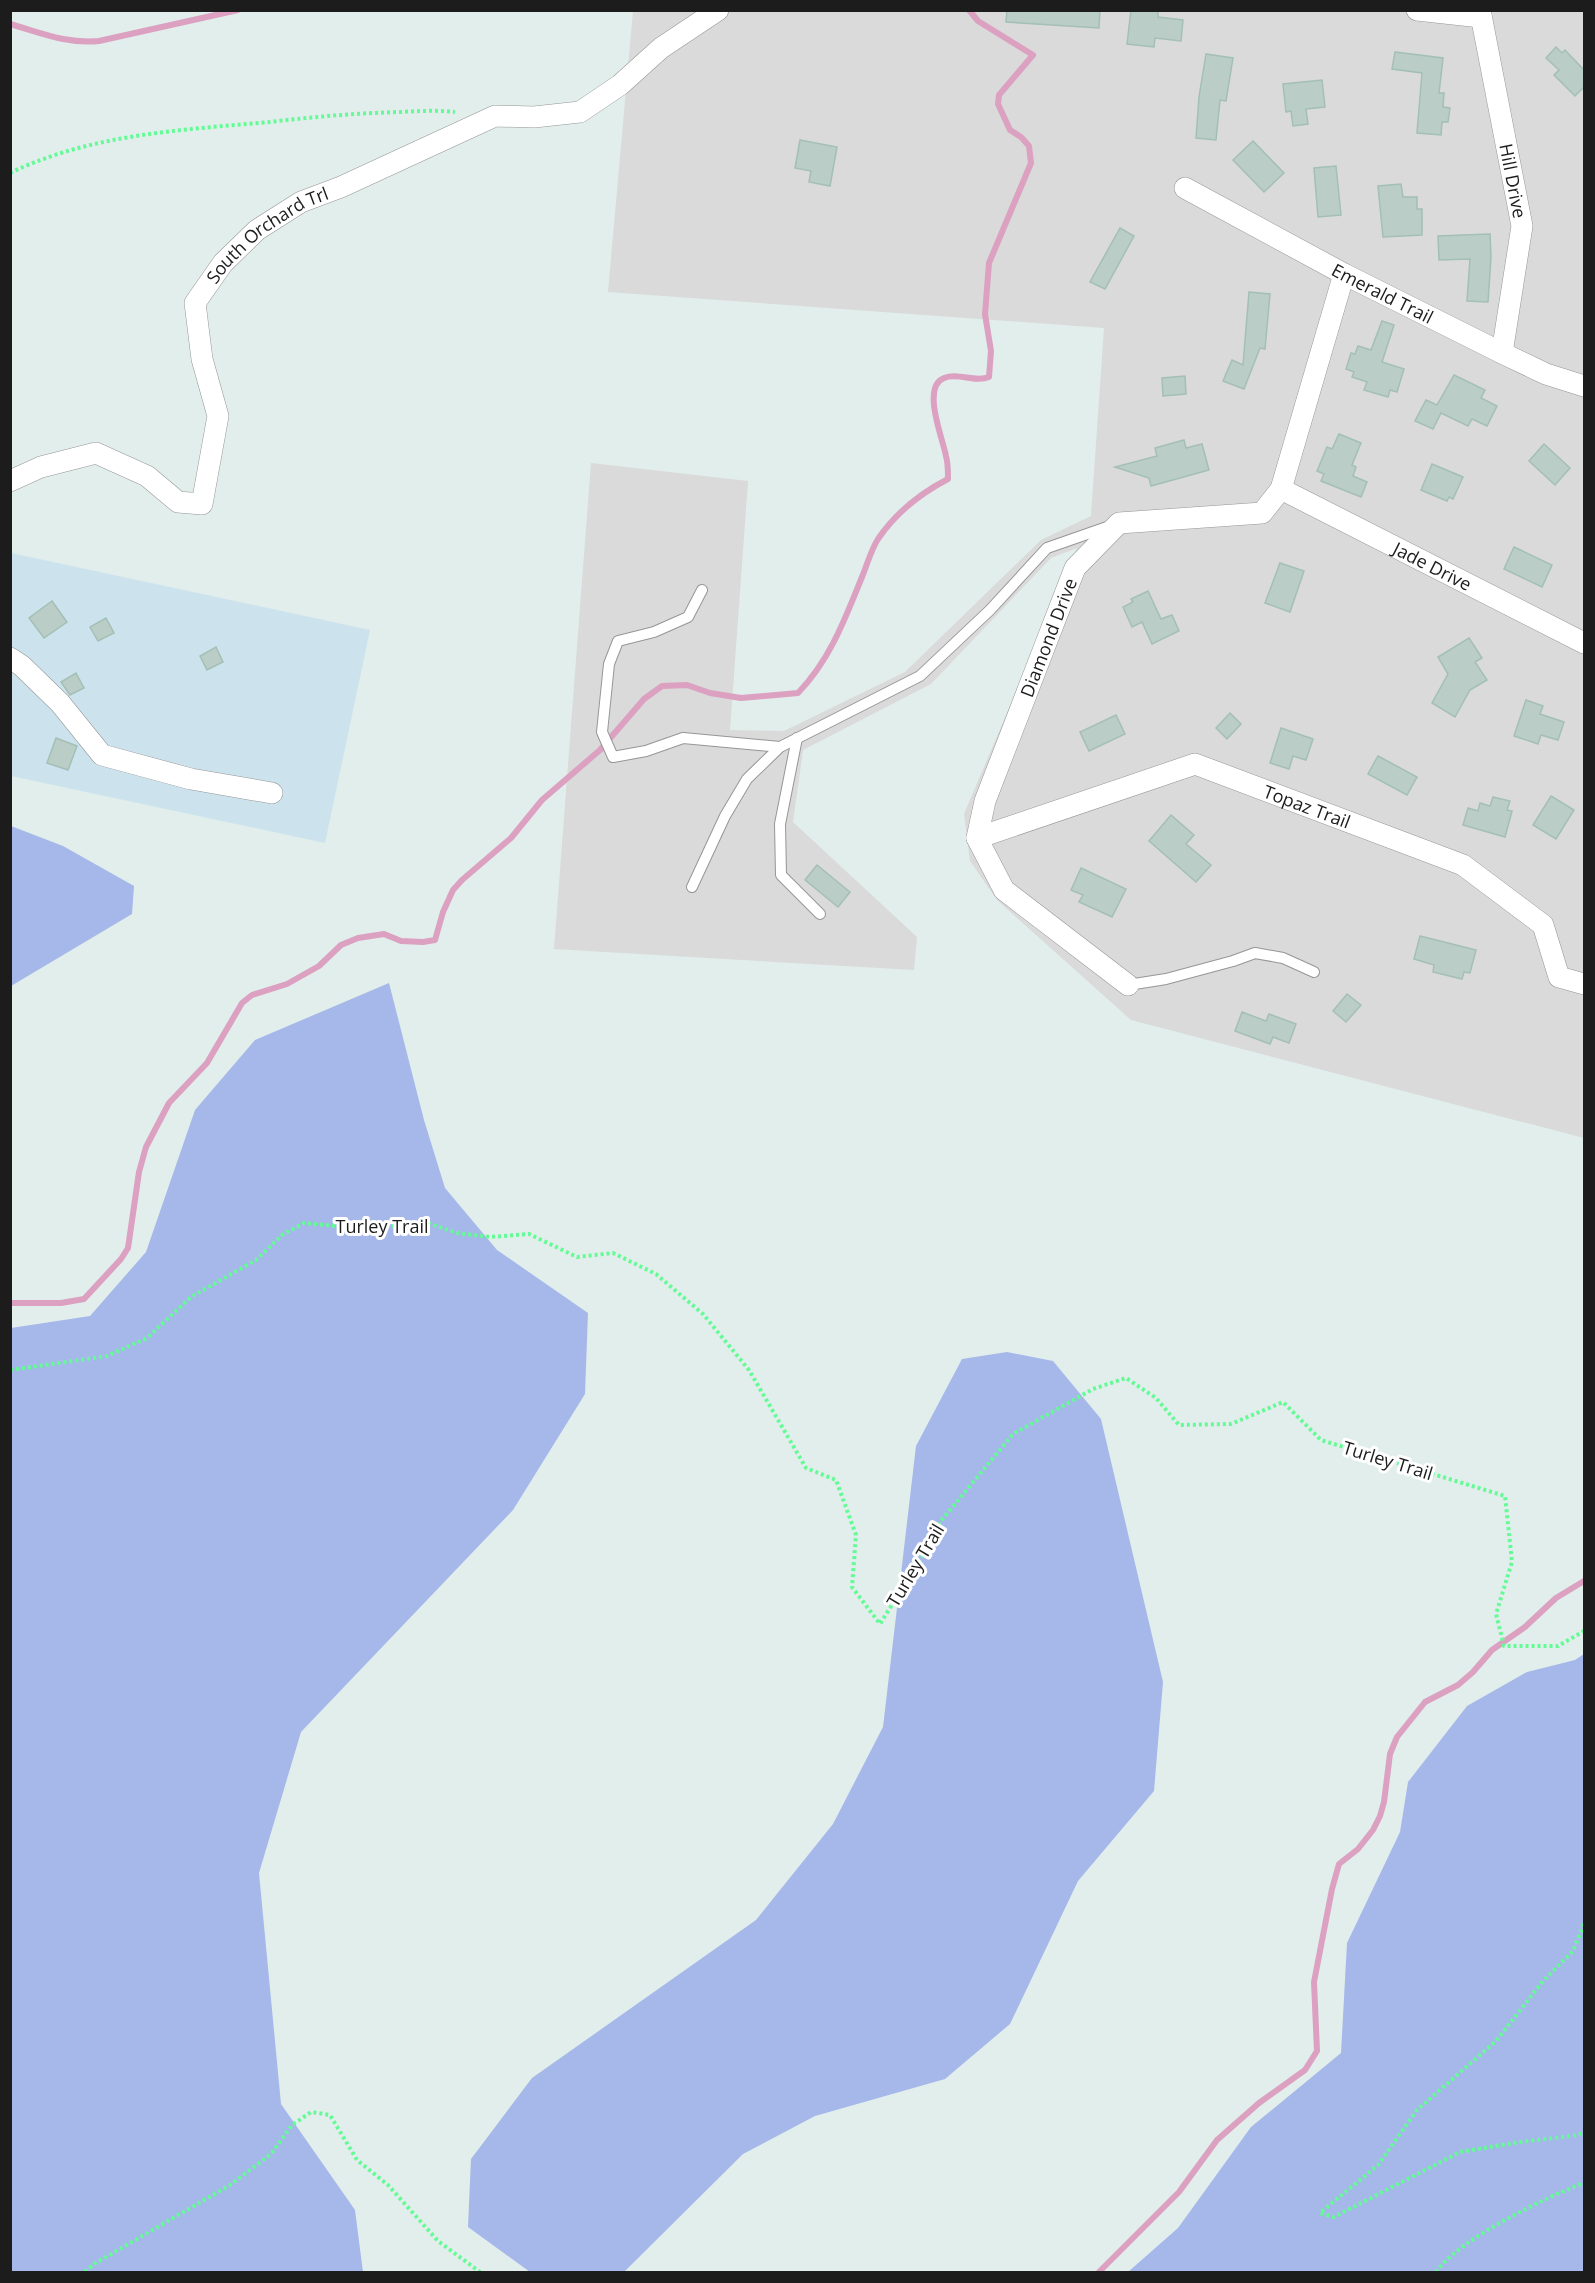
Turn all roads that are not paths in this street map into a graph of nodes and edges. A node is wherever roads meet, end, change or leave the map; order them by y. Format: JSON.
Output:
{"nodes":[{"id":1,"x":718,"y":10,"type":"edge"},
{"id":2,"x":1417,"y":10,"type":"edge"},
{"id":3,"x":1481,"y":14,"type":"edge"},
{"id":4,"x":1185,"y":188,"type":"dead end"},
{"id":5,"x":1344,"y":274,"type":"junction"},
{"id":6,"x":1502,"y":353,"type":"junction"},
{"id":7,"x":1584,"y":386,"type":"edge"},
{"id":8,"x":10,"y":481,"type":"edge"},
{"id":9,"x":1281,"y":489,"type":"junction"},
{"id":10,"x":1119,"y":523,"type":"junction"},
{"id":11,"x":702,"y":590,"type":"dead end"},
{"id":12,"x":1584,"y":643,"type":"edge"},
{"id":13,"x":10,"y":658,"type":"edge"},
{"id":14,"x":797,"y":738,"type":"junction"},
{"id":15,"x":780,"y":747,"type":"junction"},
{"id":16,"x":272,"y":793,"type":"dead end"},
{"id":17,"x":978,"y":838,"type":"junction"},
{"id":18,"x":692,"y":887,"type":"dead end"},
{"id":19,"x":820,"y":914,"type":"dead end"},
{"id":20,"x":1314,"y":972,"type":"dead end"},
{"id":21,"x":1584,"y":984,"type":"edge"},
{"id":22,"x":1128,"y":985,"type":"joint"}],
"edges":[{"from":1,"to":8,"type":"street","name":"South Orchard Trl"},
{"from":2,"to":3,"type":"street"},
{"from":3,"to":6,"type":"street","name":"Hill Drive"},
{"from":4,"to":5,"type":"street","name":"Emerald Trail"},
{"from":5,"to":6,"type":"street","name":"Emerald Trail"},
{"from":5,"to":9,"type":"street"},
{"from":6,"to":7,"type":"street","name":"Emerald Trail"},
{"from":9,"to":10,"type":"street"},
{"from":9,"to":12,"type":"street","name":"Jade Drive"},
{"from":10,"to":14,"type":"lane"},
{"from":10,"to":17,"type":"street","name":"Diamond Drive"},
{"from":11,"to":15,"type":"lane"},
{"from":13,"to":16,"type":"street"},
{"from":14,"to":15,"type":"lane"},
{"from":14,"to":19,"type":"lane"},
{"from":15,"to":18,"type":"lane"},
{"from":17,"to":21,"type":"street","name":"Topaz Trail"},
{"from":17,"to":22,"type":"street"},
{"from":20,"to":22,"type":"lane"}]}
